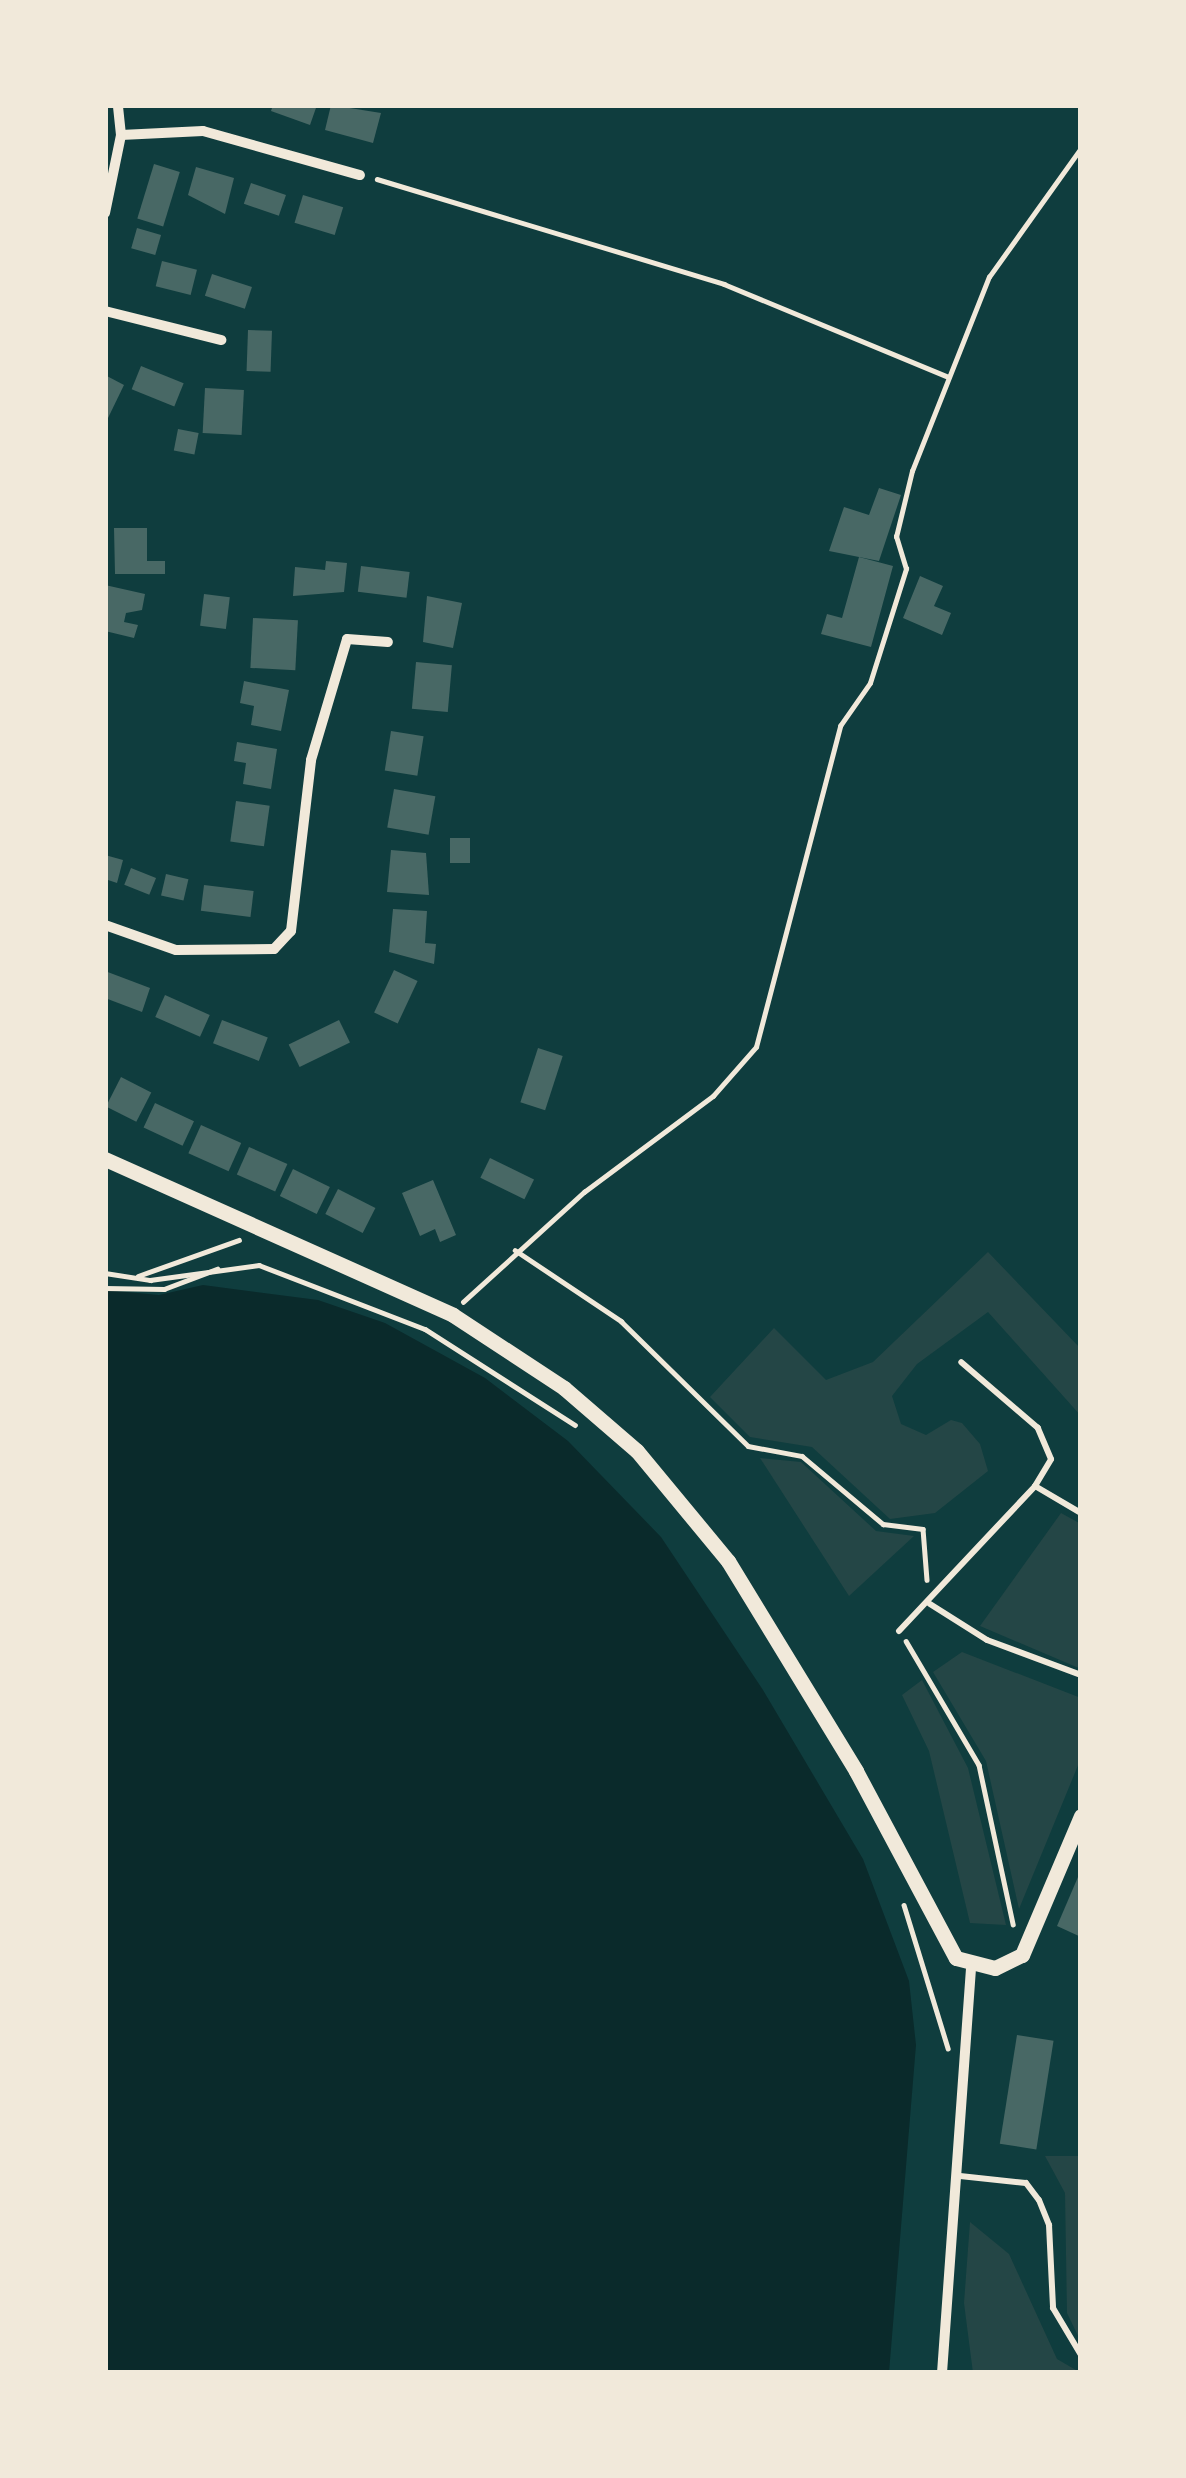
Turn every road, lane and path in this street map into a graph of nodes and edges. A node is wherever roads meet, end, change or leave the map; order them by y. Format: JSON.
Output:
{"nodes":[{"id":1,"x":118,"y":105,"type":"edge"},
{"id":2,"x":121,"y":135,"type":"junction"},
{"id":3,"x":1081,"y":148,"type":"edge"},
{"id":4,"x":360,"y":175,"type":"joint"},
{"id":5,"x":105,"y":213,"type":"edge"},
{"id":6,"x":105,"y":310,"type":"edge"},
{"id":7,"x":221,"y":340,"type":"dead end"},
{"id":8,"x":950,"y":377,"type":"junction"},
{"id":9,"x":388,"y":643,"type":"dead end"},
{"id":10,"x":105,"y":925,"type":"edge"},
{"id":11,"x":105,"y":1159,"type":"edge"},
{"id":12,"x":239,"y":1240,"type":"dead end"},
{"id":13,"x":515,"y":1250,"type":"junction"},
{"id":14,"x":234,"y":1263,"type":"junction"},
{"id":15,"x":105,"y":1274,"type":"edge"},
{"id":16,"x":131,"y":1279,"type":"junction"},
{"id":17,"x":105,"y":1288,"type":"edge"},
{"id":18,"x":464,"y":1301,"type":"dead end"},
{"id":19,"x":961,"y":1362,"type":"dead end"},
{"id":20,"x":578,"y":1428,"type":"dead end"},
{"id":21,"x":1035,"y":1486,"type":"junction"},
{"id":22,"x":1081,"y":1513,"type":"edge"},
{"id":23,"x":930,"y":1604,"type":"junction"},
{"id":24,"x":899,"y":1631,"type":"joint"},
{"id":25,"x":1081,"y":1675,"type":"edge"},
{"id":26,"x":1081,"y":1816,"type":"edge"},
{"id":27,"x":900,"y":1896,"type":"dead end"},
{"id":28,"x":1031,"y":1939,"type":"junction"},
{"id":29,"x":971,"y":1966,"type":"junction"},
{"id":30,"x":966,"y":2072,"type":"junction"},
{"id":31,"x":960,"y":2176,"type":"junction"},
{"id":32,"x":1081,"y":2355,"type":"edge"},
{"id":33,"x":942,"y":2373,"type":"edge"}],
"edges":[{"from":1,"to":2,"type":"street"},
{"from":2,"to":4,"type":"street"},
{"from":2,"to":5,"type":"street"},
{"from":3,"to":8,"type":"path"},
{"from":4,"to":8,"type":"path"},
{"from":6,"to":7,"type":"street"},
{"from":8,"to":13,"type":"path"},
{"from":9,"to":10,"type":"street"},
{"from":11,"to":29,"type":"main road"},
{"from":12,"to":16,"type":"path"},
{"from":13,"to":18,"type":"path"},
{"from":13,"to":23,"type":"path"},
{"from":14,"to":16,"type":"path"},
{"from":14,"to":17,"type":"path"},
{"from":14,"to":20,"type":"path"},
{"from":15,"to":16,"type":"path"},
{"from":19,"to":21,"type":"lane"},
{"from":21,"to":22,"type":"lane"},
{"from":21,"to":23,"type":"lane"},
{"from":23,"to":24,"type":"lane"},
{"from":23,"to":25,"type":"lane"},
{"from":24,"to":28,"type":"path"},
{"from":26,"to":28,"type":"main road"},
{"from":27,"to":30,"type":"path"},
{"from":28,"to":29,"type":"main road"},
{"from":29,"to":30,"type":"street"},
{"from":30,"to":31,"type":"street"},
{"from":31,"to":32,"type":"lane"},
{"from":31,"to":33,"type":"street"}]}
